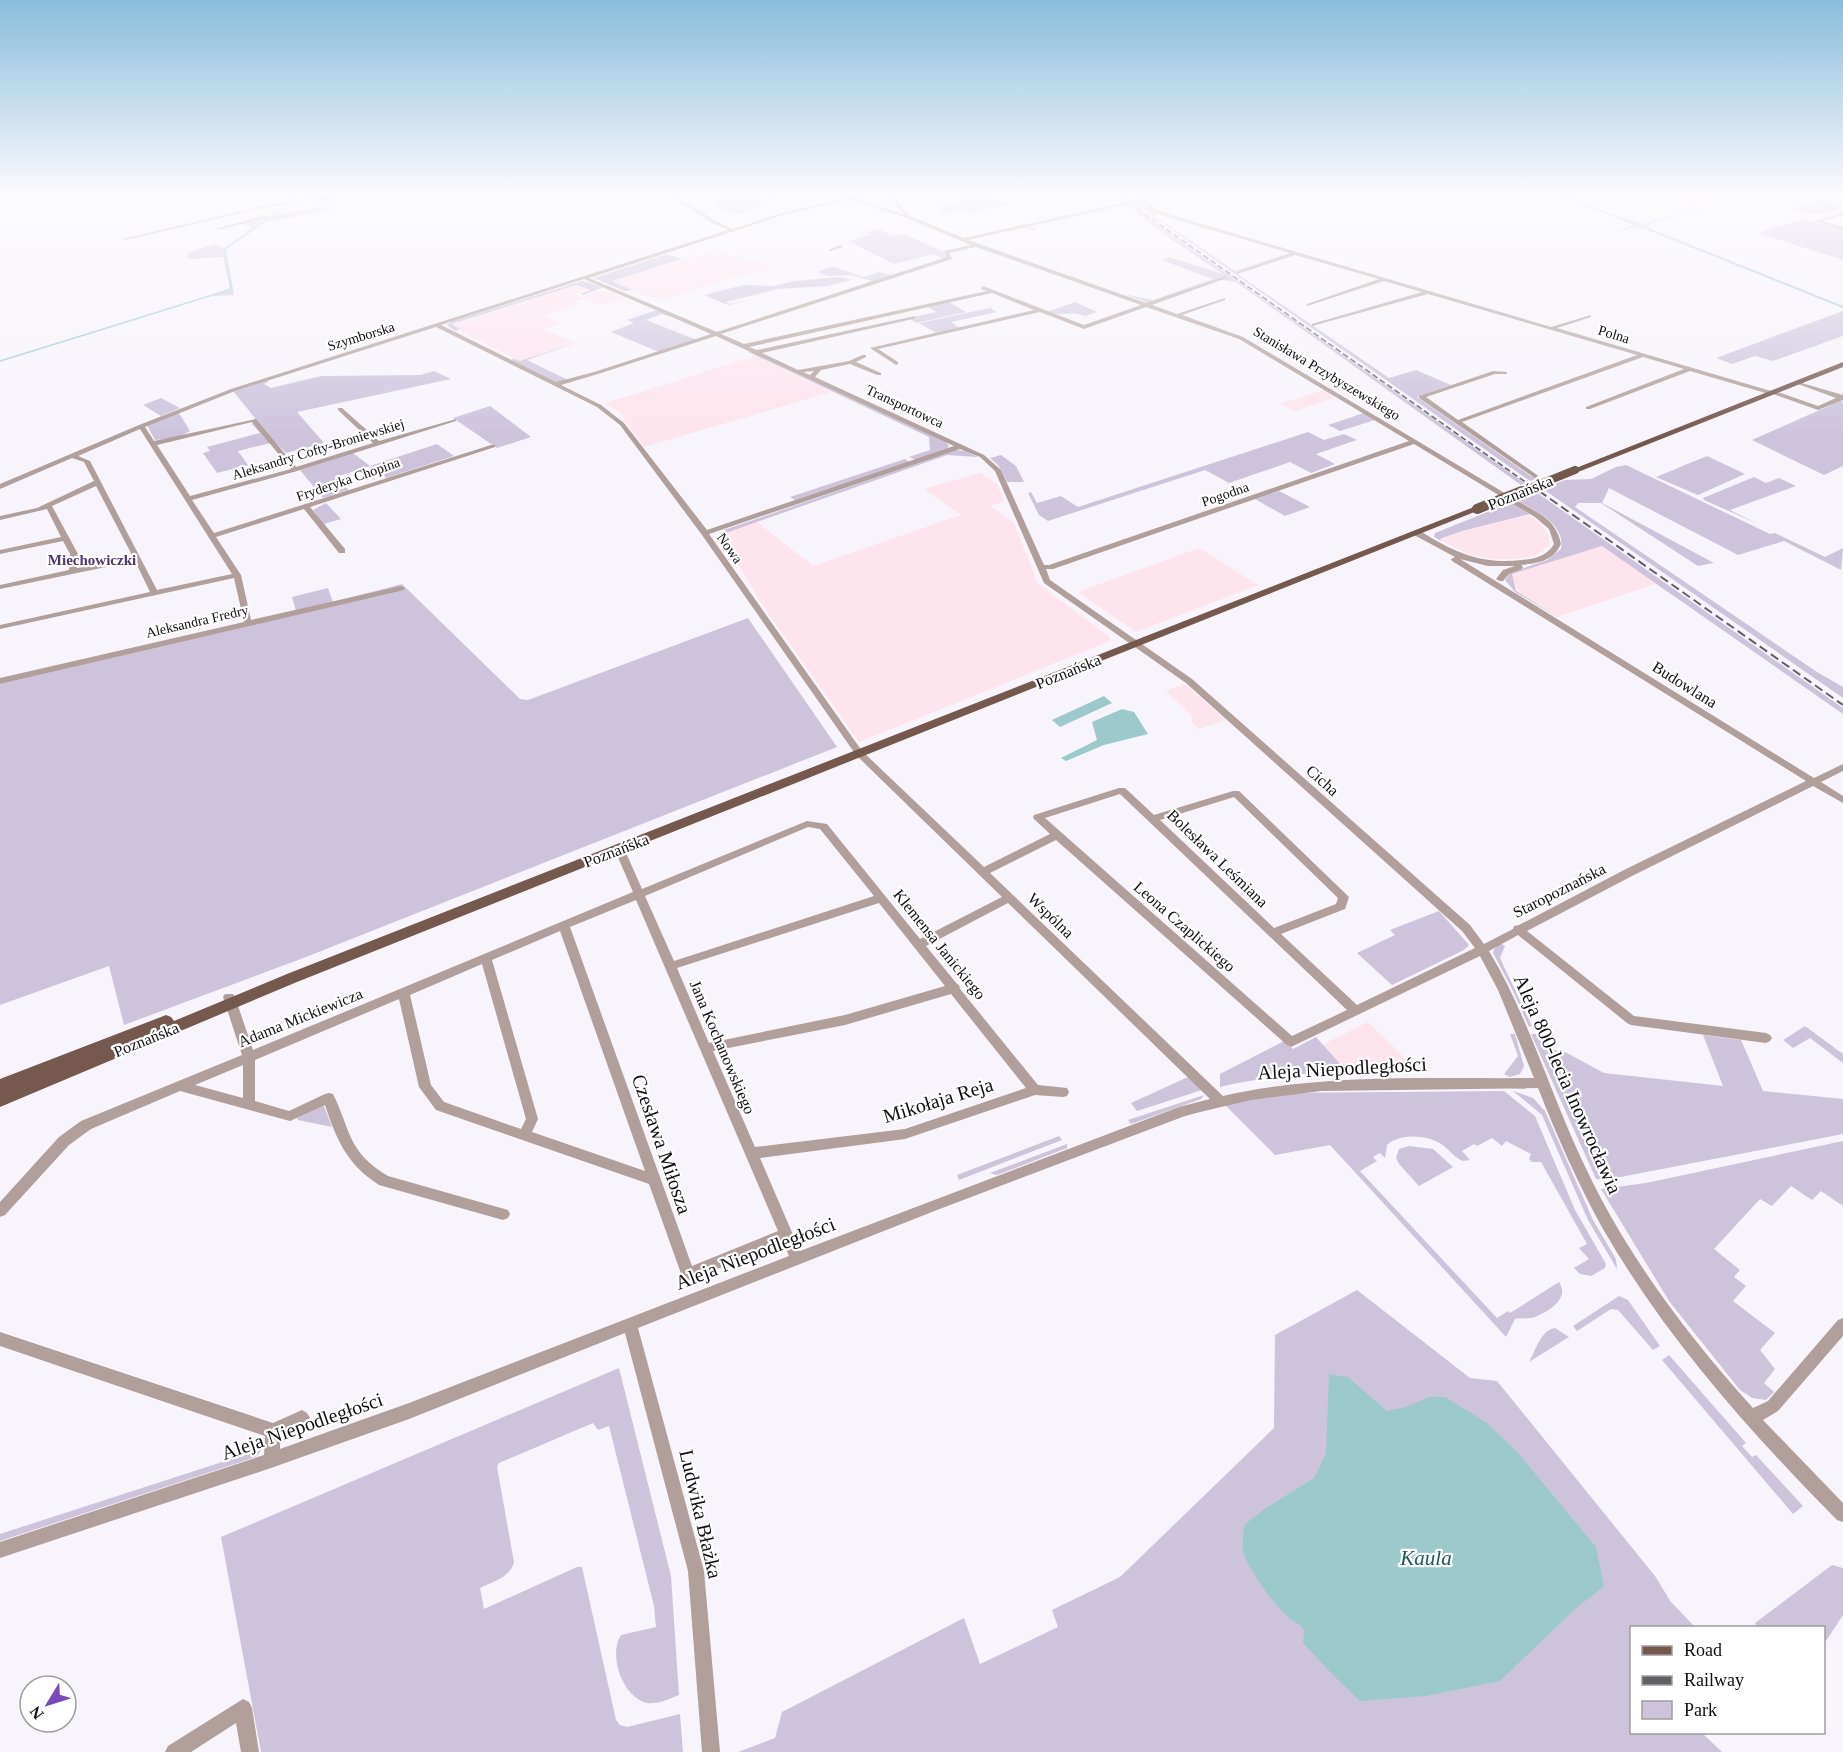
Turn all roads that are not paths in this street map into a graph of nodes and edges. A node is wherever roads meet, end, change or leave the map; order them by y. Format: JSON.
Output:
{"nodes":[{"id":1,"x":596,"y":275,"type":"edge"},
{"id":2,"x":898,"y":275,"type":"edge"},
{"id":3,"x":1063,"y":275,"type":"edge"},
{"id":4,"x":1369,"y":275,"type":"edge"},
{"id":5,"x":1224,"y":277,"type":"dead end"},
{"id":6,"x":586,"y":278,"type":"junction"},
{"id":7,"x":1384,"y":279,"type":"junction"},
{"id":8,"x":982,"y":288,"type":"dead end"},
{"id":9,"x":993,"y":292,"type":"junction"},
{"id":10,"x":1428,"y":292,"type":"junction"},
{"id":11,"x":1222,"y":298,"type":"dead end"},
{"id":12,"x":1148,"y":304,"type":"junction"},
{"id":13,"x":1309,"y":305,"type":"dead end"},
{"id":14,"x":1040,"y":310,"type":"junction"},
{"id":15,"x":1178,"y":315,"type":"junction"},
{"id":16,"x":1589,"y":316,"type":"dead end"},
{"id":17,"x":436,"y":325,"type":"junction"},
{"id":18,"x":1314,"y":325,"type":"dead end"},
{"id":19,"x":1551,"y":328,"type":"junction"},
{"id":20,"x":718,"y":333,"type":"junction"},
{"id":21,"x":745,"y":346,"type":"junction"},
{"id":22,"x":878,"y":351,"type":"junction"},
{"id":23,"x":757,"y":352,"type":"junction"},
{"id":24,"x":1644,"y":355,"type":"junction"},
{"id":25,"x":767,"y":356,"type":"junction"},
{"id":26,"x":851,"y":362,"type":"junction"},
{"id":27,"x":896,"y":363,"type":"dead end"},
{"id":28,"x":1843,"y":364,"type":"edge"},
{"id":29,"x":790,"y":367,"type":"junction"},
{"id":30,"x":819,"y":369,"type":"junction"},
{"id":31,"x":1691,"y":369,"type":"junction"},
{"id":32,"x":1505,"y":373,"type":"dead end"},
{"id":33,"x":879,"y":374,"type":"dead end"},
{"id":34,"x":812,"y":377,"type":"junction"},
{"id":35,"x":1797,"y":382,"type":"junction"},
{"id":36,"x":556,"y":384,"type":"junction"},
{"id":37,"x":1772,"y":393,"type":"junction"},
{"id":38,"x":1842,"y":397,"type":"edge"},
{"id":39,"x":1588,"y":408,"type":"dead end"},
{"id":40,"x":340,"y":409,"type":"dead end"},
{"id":41,"x":454,"y":420,"type":"dead end"},
{"id":42,"x":1457,"y":422,"type":"junction"},
{"id":43,"x":141,"y":426,"type":"junction"},
{"id":44,"x":1416,"y":441,"type":"junction"},
{"id":45,"x":152,"y":444,"type":"junction"},
{"id":46,"x":378,"y":444,"type":"junction"},
{"id":47,"x":493,"y":446,"type":"dead end"},
{"id":48,"x":959,"y":447,"type":"junction"},
{"id":49,"x":73,"y":456,"type":"junction"},
{"id":50,"x":295,"y":470,"type":"junction"},
{"id":51,"x":1535,"y":476,"type":"dead end"},
{"id":52,"x":98,"y":482,"type":"junction"},
{"id":53,"x":0,"y":487,"type":"edge"},
{"id":54,"x":188,"y":499,"type":"junction"},
{"id":55,"x":48,"y":505,"type":"junction"},
{"id":56,"x":306,"y":507,"type":"junction"},
{"id":57,"x":0,"y":518,"type":"edge"},
{"id":58,"x":705,"y":533,"type":"junction"},
{"id":59,"x":1417,"y":533,"type":"junction"},
{"id":60,"x":211,"y":536,"type":"junction"},
{"id":61,"x":66,"y":538,"type":"junction"},
{"id":62,"x":1441,"y":548,"type":"junction"},
{"id":63,"x":342,"y":551,"type":"dead end"},
{"id":64,"x":0,"y":552,"type":"edge"},
{"id":65,"x":138,"y":558,"type":"junction"},
{"id":66,"x":1532,"y":562,"type":"junction"},
{"id":67,"x":1482,"y":563,"type":"junction"},
{"id":68,"x":1041,"y":567,"type":"junction"},
{"id":69,"x":1475,"y":571,"type":"junction"},
{"id":70,"x":73,"y":572,"type":"junction"},
{"id":71,"x":237,"y":575,"type":"junction"},
{"id":72,"x":1500,"y":579,"type":"junction"},
{"id":73,"x":0,"y":587,"type":"edge"},
{"id":74,"x":401,"y":588,"type":"dead end"},
{"id":75,"x":155,"y":593,"type":"junction"},
{"id":76,"x":1512,"y":593,"type":"junction"},
{"id":77,"x":248,"y":623,"type":"junction"},
{"id":78,"x":0,"y":627,"type":"edge"},
{"id":79,"x":1137,"y":644,"type":"junction"},
{"id":80,"x":0,"y":681,"type":"edge"},
{"id":81,"x":859,"y":753,"type":"junction"},
{"id":82,"x":1843,"y":767,"type":"edge"},
{"id":83,"x":1814,"y":783,"type":"junction"},
{"id":84,"x":1843,"y":800,"type":"edge"},
{"id":85,"x":1038,"y":817,"type":"joint"},
{"id":86,"x":1153,"y":819,"type":"junction"},
{"id":87,"x":815,"y":825,"type":"joint"},
{"id":88,"x":1058,"y":836,"type":"junction"},
{"id":89,"x":619,"y":848,"type":"junction"},
{"id":90,"x":982,"y":872,"type":"junction"},
{"id":91,"x":640,"y":895,"type":"junction"},
{"id":92,"x":881,"y":898,"type":"junction"},
{"id":93,"x":1010,"y":898,"type":"junction"},
{"id":94,"x":564,"y":926,"type":"junction"},
{"id":95,"x":1518,"y":929,"type":"junction"},
{"id":96,"x":1273,"y":933,"type":"junction"},
{"id":97,"x":919,"y":945,"type":"junction"},
{"id":98,"x":1483,"y":948,"type":"junction"},
{"id":99,"x":486,"y":960,"type":"junction"},
{"id":100,"x":671,"y":966,"type":"junction"},
{"id":101,"x":955,"y":988,"type":"junction"},
{"id":102,"x":404,"y":994,"type":"junction"},
{"id":103,"x":231,"y":1001,"type":"junction"},
{"id":104,"x":1355,"y":1011,"type":"junction"},
{"id":105,"x":1766,"y":1038,"type":"dead end"},
{"id":106,"x":1291,"y":1042,"type":"joint"},
{"id":107,"x":706,"y":1048,"type":"junction"},
{"id":108,"x":249,"y":1056,"type":"junction"},
{"id":109,"x":1543,"y":1083,"type":"junction"},
{"id":110,"x":0,"y":1086,"type":"edge"},
{"id":111,"x":180,"y":1086,"type":"junction"},
{"id":112,"x":1035,"y":1090,"type":"junction"},
{"id":113,"x":1063,"y":1092,"type":"dead end"},
{"id":114,"x":0,"y":1100,"type":"edge"},
{"id":115,"x":1220,"y":1101,"type":"junction"},
{"id":116,"x":249,"y":1104,"type":"junction"},
{"id":117,"x":524,"y":1136,"type":"junction"},
{"id":118,"x":752,"y":1153,"type":"junction"},
{"id":119,"x":654,"y":1180,"type":"junction"},
{"id":120,"x":0,"y":1211,"type":"edge"},
{"id":121,"x":503,"y":1214,"type":"dead end"},
{"id":122,"x":786,"y":1234,"type":"junction"},
{"id":123,"x":796,"y":1259,"type":"junction"},
{"id":124,"x":1843,"y":1324,"type":"edge"},
{"id":125,"x":630,"y":1325,"type":"junction"},
{"id":126,"x":0,"y":1339,"type":"edge"},
{"id":127,"x":1752,"y":1417,"type":"junction"},
{"id":128,"x":302,"y":1418,"type":"dead end"},
{"id":129,"x":273,"y":1431,"type":"junction"},
{"id":130,"x":271,"y":1460,"type":"junction"},
{"id":131,"x":1843,"y":1514,"type":"edge"},
{"id":132,"x":0,"y":1550,"type":"edge"},
{"id":133,"x":174,"y":1752,"type":"edge"},
{"id":134,"x":250,"y":1752,"type":"edge"},
{"id":135,"x":711,"y":1752,"type":"edge"}],
"edges":[{"from":1,"to":6,"type":"street","name":"Szymborska"},
{"from":2,"to":20,"type":"street"},
{"from":3,"to":12,"type":"street","name":"Stanisława Przybyszewskiego"},
{"from":4,"to":7,"type":"street","name":"Polna"},
{"from":5,"to":12,"type":"street"},
{"from":6,"to":17,"type":"street","name":"Szymborska"},
{"from":6,"to":20,"type":"street","name":"Transportowca"},
{"from":7,"to":10,"type":"street","name":"Polna"},
{"from":7,"to":13,"type":"street"},
{"from":8,"to":9,"type":"street"},
{"from":9,"to":14,"type":"street"},
{"from":9,"to":21,"type":"street"},
{"from":10,"to":18,"type":"street"},
{"from":10,"to":19,"type":"street","name":"Polna"},
{"from":11,"to":15,"type":"street"},
{"from":12,"to":14,"type":"street"},
{"from":12,"to":15,"type":"street","name":"Stanisława Przybyszewskiego"},
{"from":14,"to":22,"type":"street"},
{"from":15,"to":44,"type":"street","name":"Stanisława Przybyszewskiego"},
{"from":16,"to":19,"type":"street"},
{"from":17,"to":36,"type":"street","name":"Nowa"},
{"from":17,"to":43,"type":"street","name":"Szymborska"},
{"from":19,"to":24,"type":"street","name":"Polna"},
{"from":20,"to":21,"type":"street","name":"Transportowca"},
{"from":20,"to":36,"type":"street"},
{"from":21,"to":23,"type":"street","name":"Transportowca"},
{"from":22,"to":26,"type":"street"},
{"from":22,"to":27,"type":"street"},
{"from":23,"to":25,"type":"street","name":"Transportowca"},
{"from":23,"to":25,"type":"street"},
{"from":24,"to":31,"type":"street","name":"Polna"},
{"from":24,"to":42,"type":"street"},
{"from":25,"to":29,"type":"street","name":"Transportowca"},
{"from":26,"to":30,"type":"street"},
{"from":26,"to":33,"type":"street"},
{"from":28,"to":35,"type":"main road","name":"Poznańska"},
{"from":29,"to":30,"type":"street"},
{"from":29,"to":34,"type":"street","name":"Transportowca"},
{"from":30,"to":34,"type":"street"},
{"from":31,"to":37,"type":"street","name":"Polna"},
{"from":31,"to":39,"type":"street"},
{"from":32,"to":42,"type":"street"},
{"from":34,"to":48,"type":"street","name":"Transportowca"},
{"from":35,"to":37,"type":"main road","name":"Poznańska"},
{"from":35,"to":38,"type":"street"},
{"from":36,"to":58,"type":"street","name":"Nowa"},
{"from":37,"to":38,"type":"street","name":"Polna"},
{"from":37,"to":59,"type":"main road","name":"Poznańska","bridge":true},
{"from":40,"to":46,"type":"street"},
{"from":41,"to":46,"type":"street","name":"Aleksandry Cofty-Broniewskiej"},
{"from":42,"to":51,"type":"street"},
{"from":43,"to":45,"type":"street"},
{"from":43,"to":49,"type":"street","name":"Szymborska"},
{"from":44,"to":66,"type":"street","name":"Stanisława Przybyszewskiego"},
{"from":44,"to":68,"type":"street","name":"Pogodna"},
{"from":45,"to":50,"type":"street"},
{"from":45,"to":54,"type":"street"},
{"from":46,"to":50,"type":"street","name":"Aleksandry Cofty-Broniewskiej"},
{"from":47,"to":56,"type":"street","name":"Fryderyka Chopina"},
{"from":48,"to":58,"type":"street"},
{"from":48,"to":68,"type":"street","name":"Transportowca"},
{"from":49,"to":52,"type":"street"},
{"from":49,"to":53,"type":"street","name":"Szymborska"},
{"from":50,"to":54,"type":"street","name":"Aleksandry Cofty-Broniewskiej"},
{"from":52,"to":55,"type":"street"},
{"from":52,"to":65,"type":"street"},
{"from":54,"to":60,"type":"street"},
{"from":55,"to":57,"type":"street"},
{"from":55,"to":61,"type":"street"},
{"from":56,"to":60,"type":"street","name":"Fryderyka Chopina"},
{"from":56,"to":63,"type":"street"},
{"from":58,"to":81,"type":"street","name":"Nowa"},
{"from":59,"to":62,"type":"street","name":"Stanisława Przybyszewskiego"},
{"from":59,"to":79,"type":"main road","name":"Poznańska"},
{"from":60,"to":71,"type":"street"},
{"from":61,"to":64,"type":"street"},
{"from":61,"to":70,"type":"street"},
{"from":62,"to":67,"type":"street","name":"Stanisława Przybyszewskiego"},
{"from":62,"to":69,"type":"street","name":"Budowlana"},
{"from":65,"to":70,"type":"street"},
{"from":65,"to":75,"type":"street"},
{"from":66,"to":67,"type":"street","name":"Stanisława Przybyszewskiego"},
{"from":66,"to":72,"type":"street"},
{"from":67,"to":69,"type":"street"},
{"from":67,"to":72,"type":"street","name":"Budowlana"},
{"from":68,"to":79,"type":"street","name":"Transportowca"},
{"from":69,"to":76,"type":"street","name":"Budowlana"},
{"from":70,"to":73,"type":"street"},
{"from":71,"to":75,"type":"street"},
{"from":71,"to":77,"type":"street"},
{"from":72,"to":76,"type":"street","name":"Budowlana"},
{"from":74,"to":77,"type":"street","name":"Aleksandra Fredry"},
{"from":75,"to":78,"type":"street"},
{"from":76,"to":83,"type":"street","name":"Budowlana"},
{"from":77,"to":80,"type":"street","name":"Aleksandra Fredry"},
{"from":79,"to":81,"type":"main road","name":"Poznańska"},
{"from":79,"to":98,"type":"street","name":"Cicha"},
{"from":81,"to":89,"type":"main road","name":"Poznańska"},
{"from":81,"to":90,"type":"street","name":"Wspólna"},
{"from":82,"to":83,"type":"street","name":"Staropoznańska"},
{"from":83,"to":84,"type":"street","name":"Budowlana"},
{"from":83,"to":95,"type":"street","name":"Staropoznańska"},
{"from":85,"to":86,"type":"street","name":"Bolesława Leśmiana"},
{"from":85,"to":88,"type":"street","name":"Leona Czaplickiego"},
{"from":86,"to":96,"type":"street","name":"Bolesława Leśmiana"},
{"from":86,"to":96,"type":"street"},
{"from":87,"to":91,"type":"street","name":"Adama Mickiewicza"},
{"from":87,"to":92,"type":"street","name":"Klemensa Janickiego"},
{"from":88,"to":90,"type":"street"},
{"from":88,"to":106,"type":"street","name":"Leona Czaplickiego"},
{"from":89,"to":91,"type":"street","name":"Jana Kochanowskiego"},
{"from":89,"to":103,"type":"main road","name":"Poznańska"},
{"from":90,"to":93,"type":"street","name":"Wspólna"},
{"from":91,"to":94,"type":"street","name":"Adama Mickiewicza"},
{"from":91,"to":100,"type":"street","name":"Jana Kochanowskiego"},
{"from":92,"to":97,"type":"street","name":"Klemensa Janickiego"},
{"from":92,"to":100,"type":"street"},
{"from":93,"to":97,"type":"street"},
{"from":93,"to":115,"type":"street","name":"Wspólna"},
{"from":94,"to":99,"type":"street","name":"Adama Mickiewicza"},
{"from":94,"to":119,"type":"street","name":"Czesława Miłosza"},
{"from":95,"to":98,"type":"street","name":"Staropoznańska"},
{"from":95,"to":105,"type":"street"},
{"from":96,"to":104,"type":"street","name":"Bolesława Leśmiana"},
{"from":97,"to":101,"type":"street","name":"Klemensa Janickiego"},
{"from":98,"to":104,"type":"street","name":"Staropoznańska"},
{"from":98,"to":109,"type":"street","name":"Aleja 800-lecia Inowrocławia"},
{"from":99,"to":102,"type":"street","name":"Adama Mickiewicza"},
{"from":99,"to":117,"type":"street"},
{"from":100,"to":107,"type":"street","name":"Jana Kochanowskiego"},
{"from":101,"to":107,"type":"street"},
{"from":101,"to":112,"type":"street","name":"Klemensa Janickiego"},
{"from":102,"to":108,"type":"street","name":"Adama Mickiewicza"},
{"from":102,"to":117,"type":"street"},
{"from":103,"to":108,"type":"street"},
{"from":103,"to":110,"type":"main road","name":"Poznańska"},
{"from":103,"to":114,"type":"main road","name":"Poznańska"},
{"from":104,"to":106,"type":"street","name":"Staropoznańska"},
{"from":107,"to":118,"type":"street","name":"Jana Kochanowskiego"},
{"from":108,"to":111,"type":"street","name":"Adama Mickiewicza"},
{"from":108,"to":116,"type":"street"},
{"from":109,"to":115,"type":"street","name":"Aleja Niepodległości"},
{"from":109,"to":127,"type":"street","name":"Aleja 800-lecia Inowrocławia"},
{"from":111,"to":116,"type":"street"},
{"from":111,"to":120,"type":"street","name":"Adama Mickiewicza"},
{"from":112,"to":113,"type":"street","name":"Mikołaja Reja"},
{"from":112,"to":118,"type":"street","name":"Mikołaja Reja"},
{"from":115,"to":123,"type":"street","name":"Aleja Niepodległości"},
{"from":116,"to":121,"type":"street"},
{"from":117,"to":119,"type":"street"},
{"from":118,"to":122,"type":"street","name":"Jana Kochanowskiego"},
{"from":119,"to":122,"type":"street","name":"Czesława Miłosza"},
{"from":122,"to":123,"type":"street","name":"Jana Kochanowskiego"},
{"from":123,"to":125,"type":"street","name":"Aleja Niepodległości"},
{"from":124,"to":127,"type":"street"},
{"from":125,"to":130,"type":"street","name":"Aleja Niepodległości"},
{"from":125,"to":135,"type":"street","name":"Ludwika Błażka"},
{"from":126,"to":129,"type":"street"},
{"from":127,"to":131,"type":"street","name":"Aleja 800-lecia Inowrocławia"},
{"from":128,"to":129,"type":"street"},
{"from":129,"to":130,"type":"street"},
{"from":130,"to":132,"type":"street","name":"Aleja Niepodległości"},
{"from":133,"to":134,"type":"street"}]}
